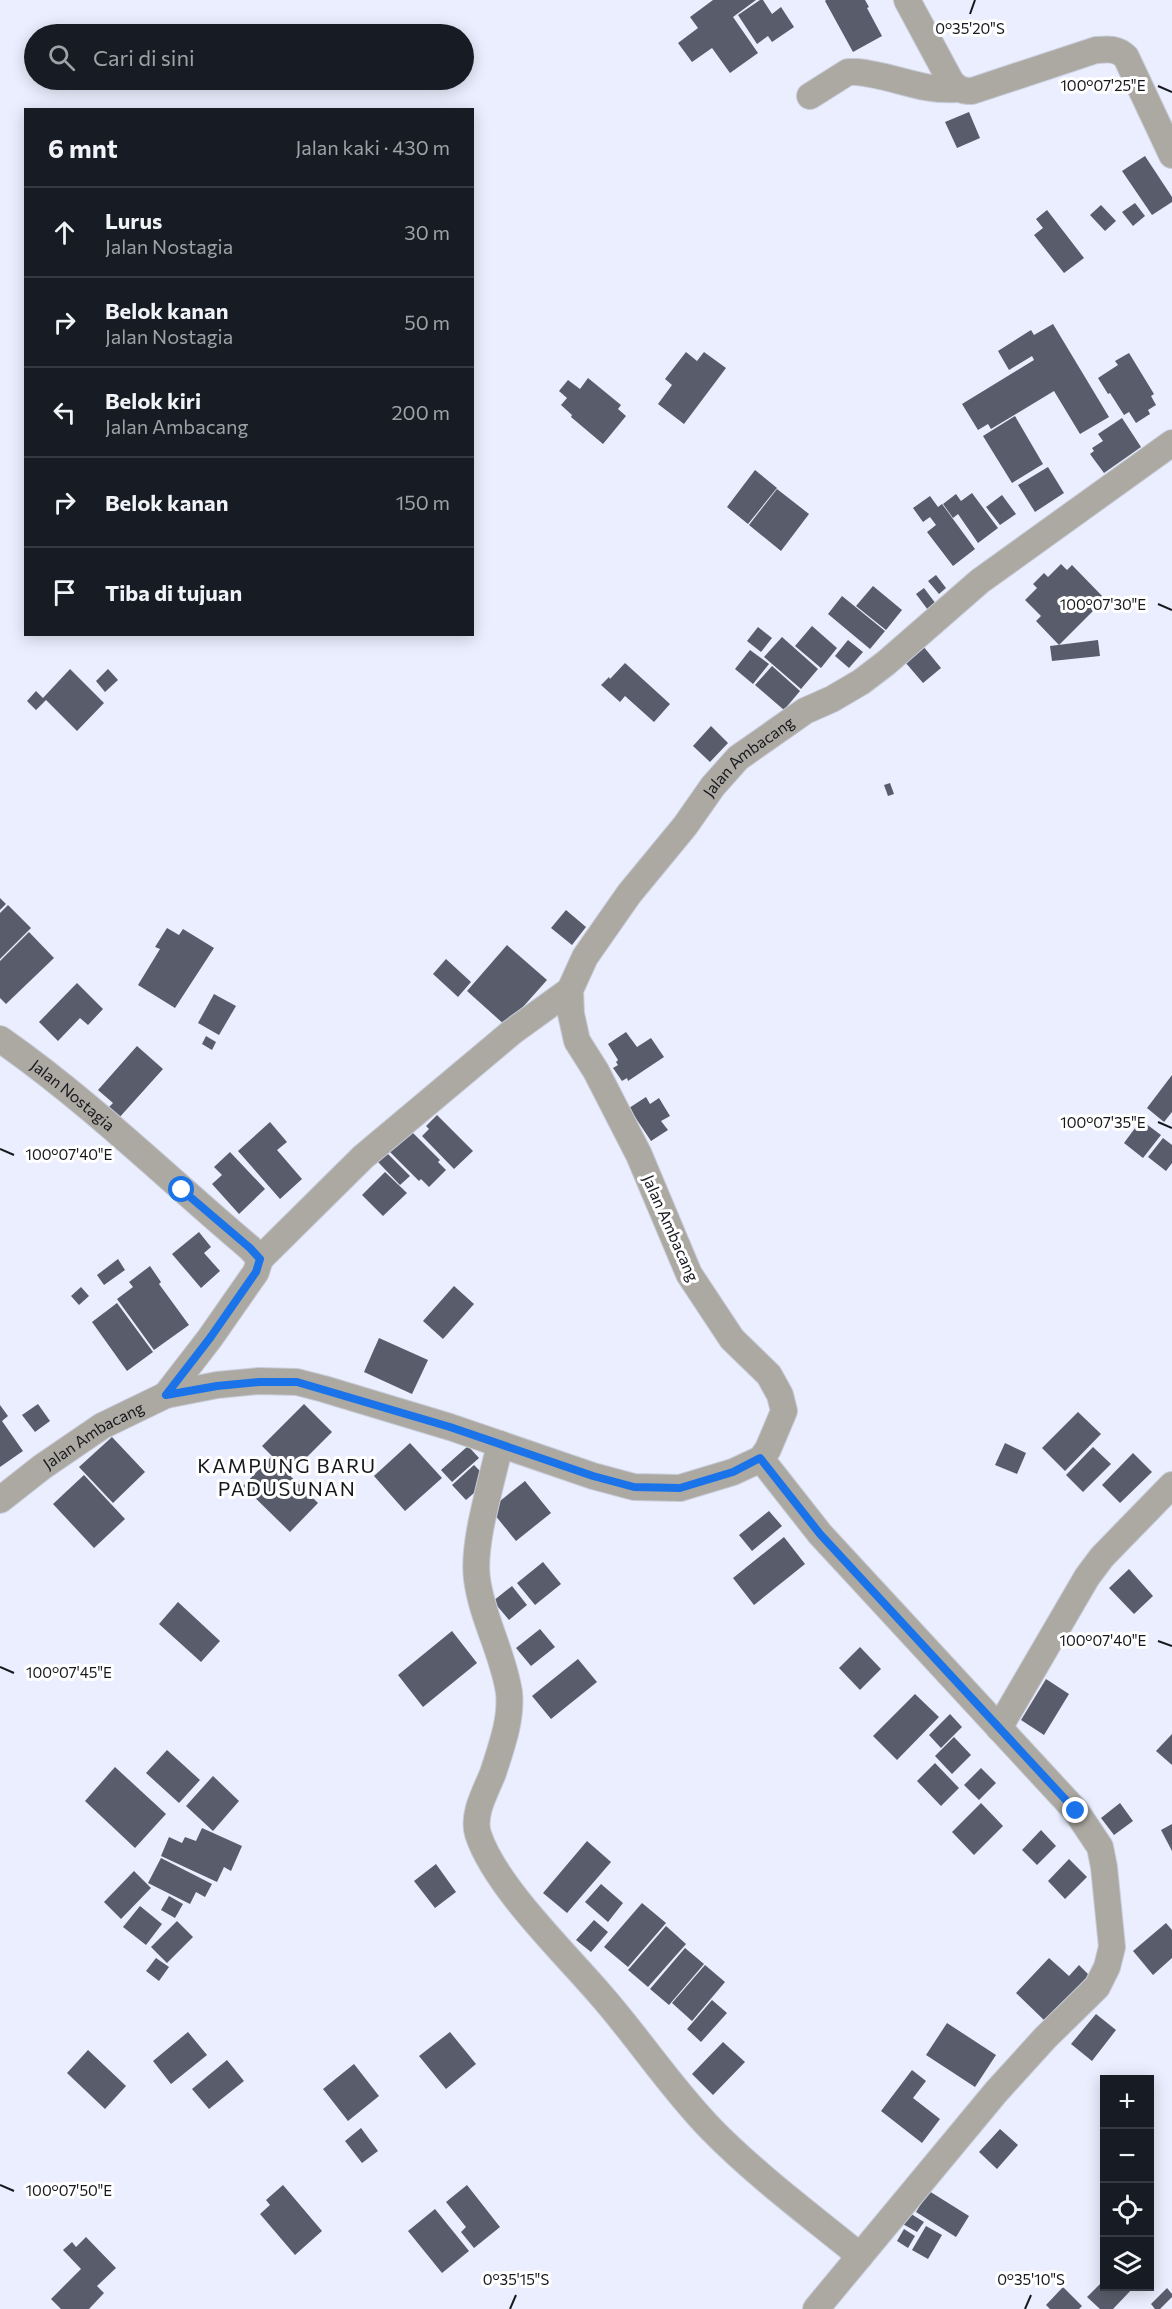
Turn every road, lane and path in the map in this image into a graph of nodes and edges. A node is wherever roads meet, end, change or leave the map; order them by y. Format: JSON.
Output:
{"nodes":[{"id":1,"x":907,"y":0,"type":"edge"},
{"id":2,"x":957,"y":89,"type":"junction"},
{"id":3,"x":810,"y":96,"type":"dead end"},
{"id":4,"x":1172,"y":155,"type":"edge"},
{"id":5,"x":1172,"y":443,"type":"edge"},
{"id":6,"x":570,"y":990,"type":"junction"},
{"id":7,"x":0,"y":1039,"type":"edge"},
{"id":8,"x":260,"y":1259,"type":"junction"},
{"id":9,"x":166,"y":1395,"type":"junction"},
{"id":10,"x":500,"y":1444,"type":"junction"},
{"id":11,"x":760,"y":1458,"type":"junction"},
{"id":12,"x":1172,"y":1485,"type":"edge"},
{"id":13,"x":0,"y":1500,"type":"edge"},
{"id":14,"x":999,"y":1728,"type":"junction"},
{"id":15,"x":860,"y":2256,"type":"junction"},
{"id":16,"x":816,"y":2309,"type":"edge"}],
"edges":[{"from":1,"to":2,"type":"street"},
{"from":2,"to":3,"type":"street"},
{"from":2,"to":4,"type":"street"},
{"from":5,"to":6,"type":"street","name":"Jalan Ambacang"},
{"from":6,"to":8,"type":"street"},
{"from":6,"to":11,"type":"street","name":"Jalan Ambacang"},
{"from":7,"to":8,"type":"street","name":"Jalan Nostagia"},
{"from":8,"to":9,"type":"street"},
{"from":9,"to":10,"type":"street","name":"Jalan Ambacang"},
{"from":9,"to":13,"type":"street","name":"Jalan Ambacang"},
{"from":10,"to":11,"type":"street","name":"Jalan Ambacang"},
{"from":10,"to":15,"type":"street"},
{"from":11,"to":14,"type":"street"},
{"from":12,"to":14,"type":"street"},
{"from":14,"to":15,"type":"street"},
{"from":15,"to":16,"type":"street"}]}
